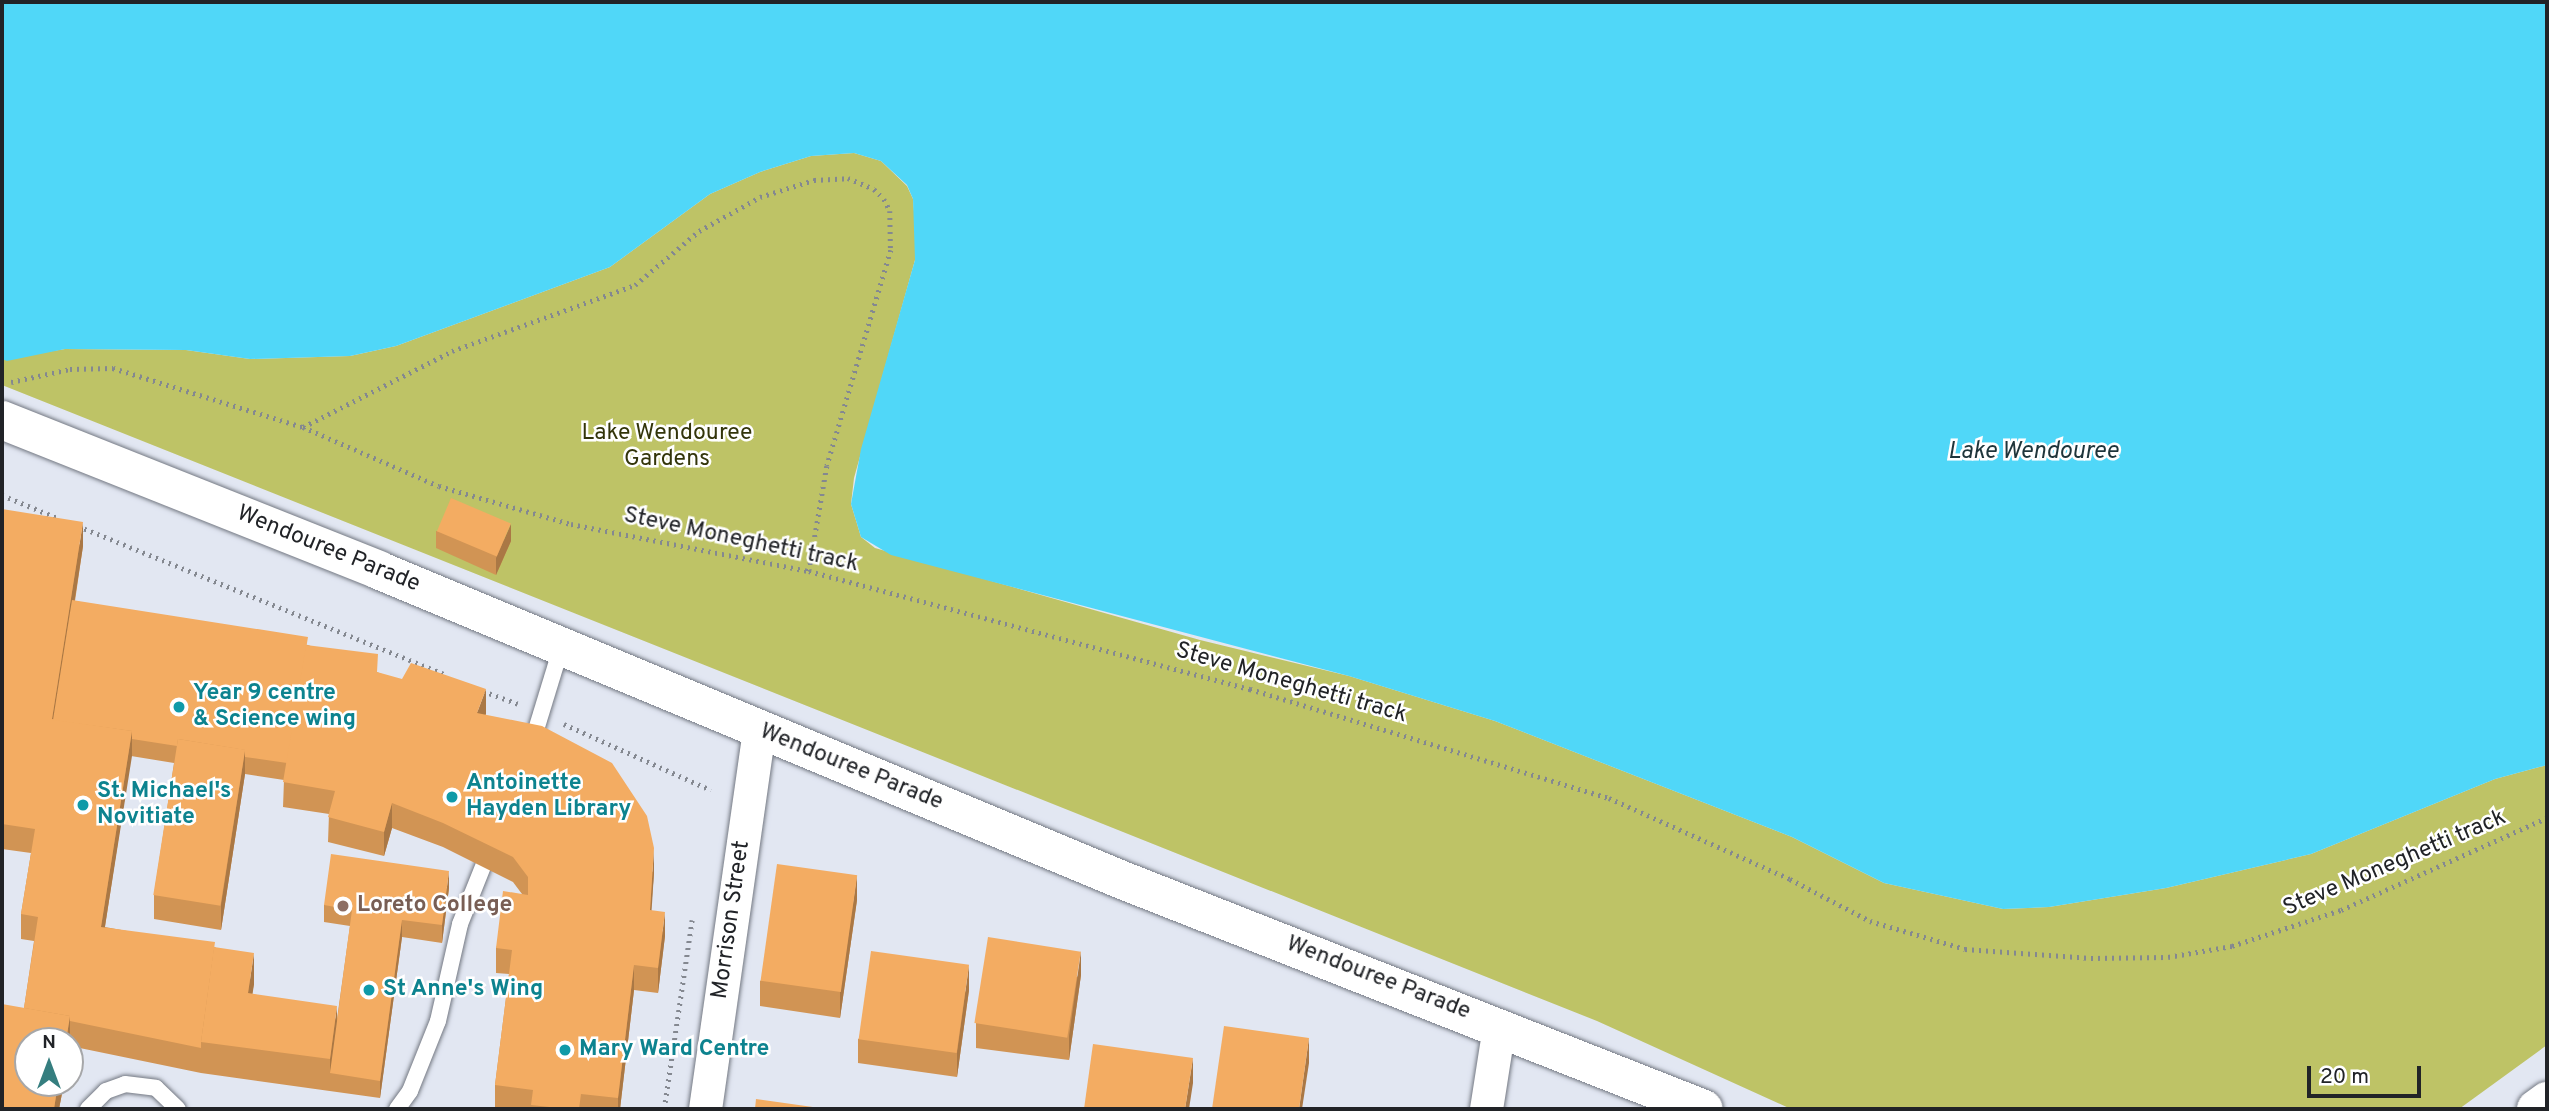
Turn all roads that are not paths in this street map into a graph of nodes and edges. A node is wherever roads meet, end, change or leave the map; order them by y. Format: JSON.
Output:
{"nodes":[{"id":1,"x":2,"y":420,"type":"edge"},
{"id":2,"x":561,"y":648,"type":"junction"},
{"id":3,"x":759,"y":730,"type":"junction"},
{"id":4,"x":530,"y":748,"type":"edge"},
{"id":5,"x":484,"y":864,"type":"edge"},
{"id":6,"x":1499,"y":1026,"type":"junction"},
{"id":7,"x":2547,"y":1101,"type":"edge"},
{"id":8,"x":88,"y":1109,"type":"edge"},
{"id":9,"x":178,"y":1109,"type":"edge"},
{"id":10,"x":397,"y":1109,"type":"edge"},
{"id":11,"x":705,"y":1109,"type":"edge"},
{"id":12,"x":1486,"y":1109,"type":"edge"},
{"id":13,"x":1704,"y":1109,"type":"edge"},
{"id":14,"x":2536,"y":1109,"type":"edge"}],
"edges":[{"from":1,"to":2,"type":"street","name":"Wendouree Parade"},
{"from":2,"to":3,"type":"street","name":"Wendouree Parade"},
{"from":2,"to":4,"type":"lane"},
{"from":3,"to":6,"type":"street","name":"Wendouree Parade"},
{"from":3,"to":11,"type":"street","name":"Morrison Street"},
{"from":5,"to":10,"type":"lane"},
{"from":6,"to":12,"type":"street"},
{"from":6,"to":13,"type":"street","name":"Wendouree Parade"},
{"from":7,"to":14,"type":"street"},
{"from":8,"to":9,"type":"lane"}]}
